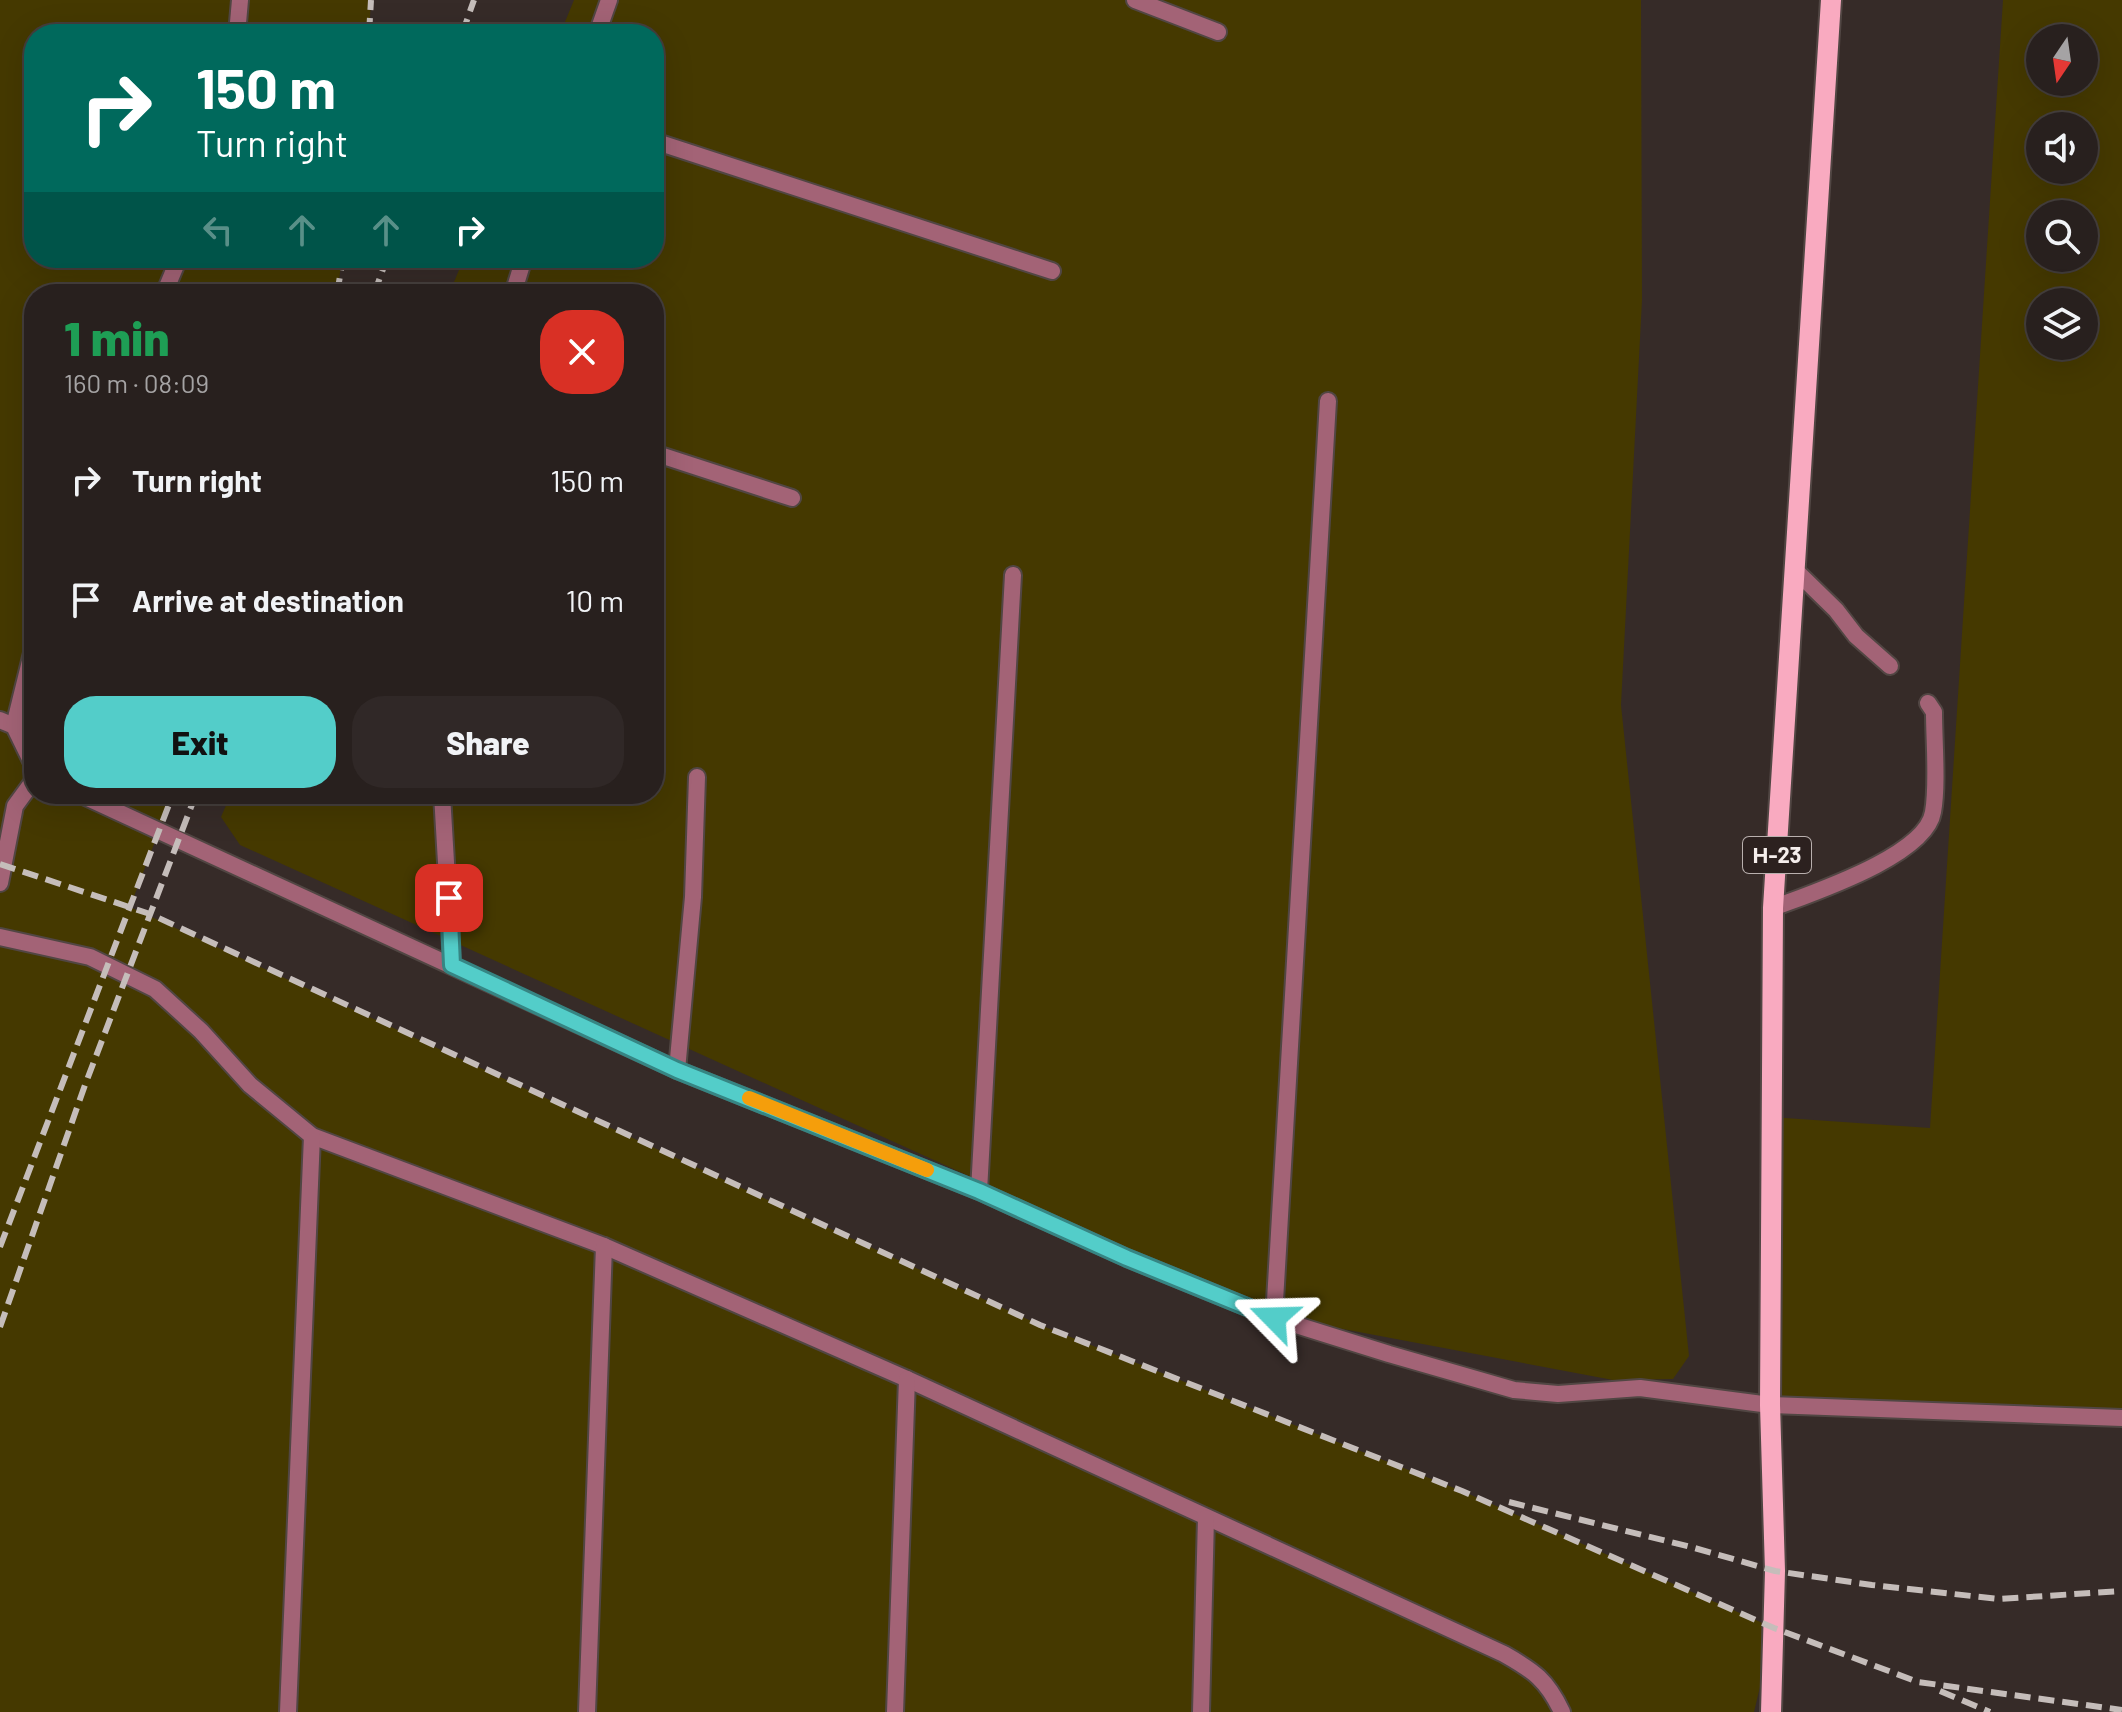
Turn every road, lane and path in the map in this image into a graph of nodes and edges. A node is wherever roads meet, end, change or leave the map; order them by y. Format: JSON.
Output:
{"nodes":[{"id":1,"x":240,"y":0,"type":"edge"},
{"id":2,"x":609,"y":0,"type":"edge"},
{"id":3,"x":1135,"y":0,"type":"edge"},
{"id":4,"x":1831,"y":0,"type":"edge"},
{"id":5,"x":238,"y":24,"type":"edge"},
{"id":6,"x":601,"y":24,"type":"edge"},
{"id":7,"x":1218,"y":32,"type":"dead end"},
{"id":8,"x":664,"y":144,"type":"edge"},
{"id":9,"x":1052,"y":271,"type":"dead end"},
{"id":10,"x":1328,"y":401,"type":"dead end"},
{"id":11,"x":664,"y":456,"type":"edge"},
{"id":12,"x":792,"y":498,"type":"dead end"},
{"id":13,"x":1794,"y":569,"type":"junction"},
{"id":14,"x":1013,"y":575,"type":"dead end"},
{"id":15,"x":1890,"y":666,"type":"dead end"},
{"id":16,"x":24,"y":674,"type":"edge"},
{"id":17,"x":1928,"y":703,"type":"dead end"},
{"id":18,"x":7,"y":723,"type":"edge"},
{"id":19,"x":24,"y":751,"type":"edge"},
{"id":20,"x":697,"y":777,"type":"dead end"},
{"id":21,"x":24,"y":794,"type":"edge"},
{"id":22,"x":101,"y":804,"type":"edge"},
{"id":23,"x":443,"y":804,"type":"edge"},
{"id":24,"x":0,"y":883,"type":"edge"},
{"id":25,"x":1773,"y":908,"type":"junction"},
{"id":26,"x":0,"y":937,"type":"edge"},
{"id":27,"x":452,"y":965,"type":"junction"},
{"id":28,"x":677,"y":1070,"type":"junction"},
{"id":29,"x":312,"y":1136,"type":"junction"},
{"id":30,"x":979,"y":1191,"type":"junction"},
{"id":31,"x":604,"y":1246,"type":"junction"},
{"id":32,"x":1274,"y":1318,"type":"junction"},
{"id":33,"x":907,"y":1379,"type":"junction"},
{"id":34,"x":1770,"y":1405,"type":"junction"},
{"id":35,"x":2122,"y":1418,"type":"edge"},
{"id":36,"x":1206,"y":1518,"type":"junction"},
{"id":37,"x":288,"y":1712,"type":"edge"},
{"id":38,"x":587,"y":1712,"type":"edge"},
{"id":39,"x":895,"y":1712,"type":"edge"},
{"id":40,"x":1201,"y":1712,"type":"edge"},
{"id":41,"x":1562,"y":1712,"type":"edge"},
{"id":42,"x":1771,"y":1712,"type":"edge"}],
"edges":[{"from":1,"to":5,"type":"lane"},
{"from":2,"to":6,"type":"lane"},
{"from":3,"to":7,"type":"lane"},
{"from":4,"to":13,"type":"main road","number":"Н-23"},
{"from":8,"to":9,"type":"lane"},
{"from":10,"to":32,"type":"lane"},
{"from":11,"to":12,"type":"lane"},
{"from":13,"to":15,"type":"lane"},
{"from":13,"to":25,"type":"main road","number":"Н-23"},
{"from":14,"to":30,"type":"lane"},
{"from":16,"to":18,"type":"lane"},
{"from":17,"to":25,"type":"lane"},
{"from":18,"to":19,"type":"lane"},
{"from":20,"to":28,"type":"lane"},
{"from":21,"to":24,"type":"lane"},
{"from":22,"to":27,"type":"lane"},
{"from":23,"to":27,"type":"lane"},
{"from":25,"to":34,"type":"main road","number":"Н-23"},
{"from":26,"to":29,"type":"lane"},
{"from":27,"to":28,"type":"lane"},
{"from":28,"to":30,"type":"lane"},
{"from":29,"to":31,"type":"lane"},
{"from":29,"to":37,"type":"lane"},
{"from":30,"to":32,"type":"lane"},
{"from":31,"to":33,"type":"lane"},
{"from":31,"to":38,"type":"lane"},
{"from":32,"to":34,"type":"lane"},
{"from":33,"to":36,"type":"lane"},
{"from":33,"to":39,"type":"lane"},
{"from":34,"to":35,"type":"lane"},
{"from":34,"to":42,"type":"main road","number":"Н-23"},
{"from":36,"to":40,"type":"lane"},
{"from":36,"to":41,"type":"lane"}]}
